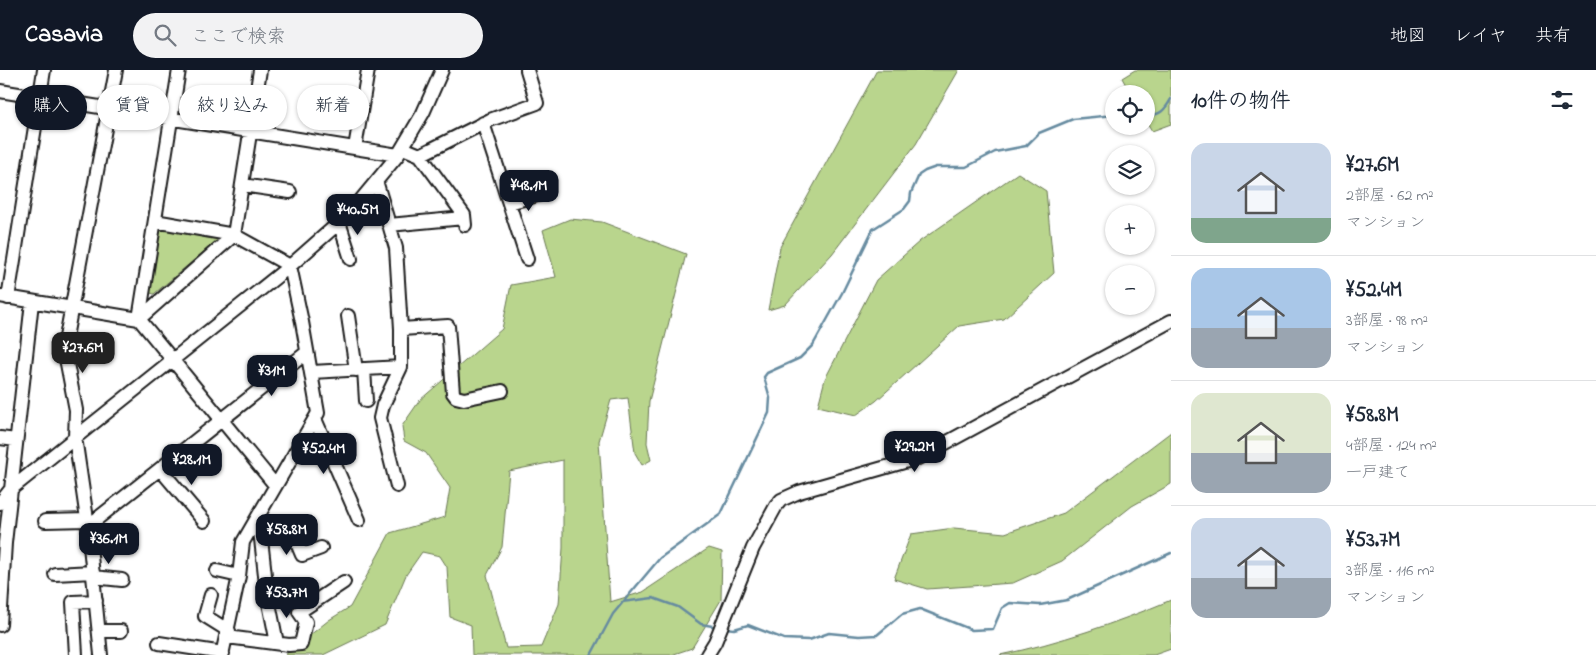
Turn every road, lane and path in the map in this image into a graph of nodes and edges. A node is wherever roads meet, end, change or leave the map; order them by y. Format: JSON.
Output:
{"nodes":[{"id":1,"x":44,"y":70,"type":"edge"},
{"id":2,"x":116,"y":70,"type":"edge"},
{"id":3,"x":179,"y":70,"type":"edge"},
{"id":4,"x":260,"y":70,"type":"edge"},
{"id":5,"x":368,"y":70,"type":"edge"},
{"id":6,"x":442,"y":70,"type":"edge"},
{"id":7,"x":527,"y":70,"type":"edge"},
{"id":8,"x":41,"y":85,"type":"edge"},
{"id":9,"x":113,"y":85,"type":"edge"},
{"id":10,"x":0,"y":91,"type":"edge"},
{"id":11,"x":15,"y":93,"type":"edge"},
{"id":12,"x":171,"y":119,"type":"junction"},
{"id":13,"x":483,"y":123,"type":"junction"},
{"id":14,"x":33,"y":130,"type":"edge"},
{"id":15,"x":104,"y":130,"type":"edge"},
{"id":16,"x":250,"y":131,"type":"junction"},
{"id":17,"x":355,"y":148,"type":"junction"},
{"id":18,"x":401,"y":152,"type":"junction"},
{"id":19,"x":420,"y":155,"type":"junction"},
{"id":20,"x":377,"y":184,"type":"junction"},
{"id":21,"x":242,"y":185,"type":"junction"},
{"id":22,"x":290,"y":192,"type":"dead end"},
{"id":23,"x":541,"y":194,"type":"dead end"},
{"id":24,"x":509,"y":203,"type":"junction"},
{"id":25,"x":155,"y":221,"type":"junction"},
{"id":26,"x":339,"y":222,"type":"junction"},
{"id":27,"x":389,"y":225,"type":"junction"},
{"id":28,"x":234,"y":235,"type":"junction"},
{"id":29,"x":351,"y":258,"type":"dead end"},
{"id":30,"x":527,"y":259,"type":"dead end"},
{"id":31,"x":290,"y":266,"type":"junction"},
{"id":32,"x":4,"y":297,"type":"edge"},
{"id":33,"x":32,"y":302,"type":"junction"},
{"id":34,"x":72,"y":308,"type":"junction"},
{"id":35,"x":348,"y":316,"type":"dead end"},
{"id":36,"x":140,"y":319,"type":"junction"},
{"id":37,"x":1171,"y":321,"type":"edge"},
{"id":38,"x":401,"y":329,"type":"junction"},
{"id":39,"x":306,"y":353,"type":"junction"},
{"id":40,"x":172,"y":359,"type":"junction"},
{"id":41,"x":401,"y":367,"type":"junction"},
{"id":42,"x":360,"y":369,"type":"junction"},
{"id":43,"x":312,"y":372,"type":"junction"},
{"id":44,"x":502,"y":391,"type":"dead end"},
{"id":45,"x":366,"y":401,"type":"dead end"},
{"id":46,"x":222,"y":419,"type":"junction"},
{"id":47,"x":315,"y":419,"type":"junction"},
{"id":48,"x":75,"y":437,"type":"junction"},
{"id":49,"x":0,"y":438,"type":"edge"},
{"id":50,"x":16,"y":440,"type":"junction"},
{"id":51,"x":160,"y":469,"type":"junction"},
{"id":52,"x":274,"y":485,"type":"junction"},
{"id":53,"x":397,"y":486,"type":"dead end"},
{"id":54,"x":11,"y":489,"type":"junction"},
{"id":55,"x":0,"y":503,"type":"edge"},
{"id":56,"x":359,"y":520,"type":"dead end"},
{"id":57,"x":45,"y":521,"type":"dead end"},
{"id":58,"x":204,"y":521,"type":"dead end"},
{"id":59,"x":88,"y":523,"type":"junction"},
{"id":60,"x":254,"y":530,"type":"junction"},
{"id":61,"x":321,"y":548,"type":"dead end"},
{"id":62,"x":217,"y":571,"type":"dead end"},
{"id":63,"x":55,"y":574,"type":"dead end"},
{"id":64,"x":93,"y":575,"type":"junction"},
{"id":65,"x":239,"y":576,"type":"junction"},
{"id":66,"x":122,"y":580,"type":"dead end"},
{"id":67,"x":344,"y":582,"type":"dead end"},
{"id":68,"x":211,"y":595,"type":"dead end"},
{"id":69,"x":96,"y":601,"type":"junction"},
{"id":70,"x":0,"y":625,"type":"edge"},
{"id":71,"x":100,"y":630,"type":"junction"},
{"id":72,"x":122,"y":631,"type":"dead end"},
{"id":73,"x":228,"y":634,"type":"junction"},
{"id":74,"x":159,"y":643,"type":"dead end"},
{"id":75,"x":277,"y":643,"type":"junction"},
{"id":76,"x":223,"y":654,"type":"edge"},
{"id":77,"x":76,"y":655,"type":"edge"},
{"id":78,"x":101,"y":655,"type":"edge"},
{"id":79,"x":707,"y":655,"type":"edge"}],
"edges":[{"from":1,"to":8,"type":"street"},
{"from":2,"to":9,"type":"street"},
{"from":3,"to":12,"type":"street"},
{"from":4,"to":16,"type":"street"},
{"from":5,"to":17,"type":"street"},
{"from":6,"to":18,"type":"street"},
{"from":7,"to":13,"type":"street"},
{"from":10,"to":11,"type":"street"},
{"from":12,"to":16,"type":"street"},
{"from":12,"to":25,"type":"street"},
{"from":13,"to":19,"type":"street"},
{"from":13,"to":24,"type":"street"},
{"from":14,"to":32,"type":"street"},
{"from":15,"to":34,"type":"street"},
{"from":16,"to":17,"type":"street"},
{"from":16,"to":21,"type":"street"},
{"from":17,"to":18,"type":"street"},
{"from":18,"to":19,"type":"street"},
{"from":18,"to":20,"type":"street"},
{"from":19,"to":27,"type":"street"},
{"from":20,"to":26,"type":"street"},
{"from":20,"to":27,"type":"street"},
{"from":21,"to":22,"type":"street"},
{"from":21,"to":28,"type":"street"},
{"from":23,"to":24,"type":"street"},
{"from":24,"to":30,"type":"street"},
{"from":25,"to":28,"type":"street"},
{"from":25,"to":36,"type":"street"},
{"from":26,"to":29,"type":"street"},
{"from":26,"to":31,"type":"street"},
{"from":27,"to":38,"type":"street"},
{"from":28,"to":31,"type":"street"},
{"from":28,"to":36,"type":"street"},
{"from":31,"to":39,"type":"street"},
{"from":31,"to":40,"type":"street"},
{"from":32,"to":33,"type":"street"},
{"from":33,"to":34,"type":"street"},
{"from":33,"to":50,"type":"street"},
{"from":34,"to":36,"type":"street"},
{"from":34,"to":48,"type":"street"},
{"from":35,"to":42,"type":"street"},
{"from":36,"to":40,"type":"street"},
{"from":37,"to":79,"type":"street"},
{"from":38,"to":41,"type":"street"},
{"from":38,"to":44,"type":"street"},
{"from":39,"to":43,"type":"street"},
{"from":39,"to":46,"type":"street"},
{"from":40,"to":46,"type":"street"},
{"from":40,"to":48,"type":"street"},
{"from":41,"to":42,"type":"street"},
{"from":41,"to":53,"type":"street"},
{"from":42,"to":43,"type":"street"},
{"from":42,"to":45,"type":"street"},
{"from":43,"to":47,"type":"street"},
{"from":46,"to":51,"type":"street"},
{"from":46,"to":52,"type":"street"},
{"from":47,"to":52,"type":"street"},
{"from":47,"to":56,"type":"street"},
{"from":48,"to":54,"type":"street"},
{"from":48,"to":59,"type":"street"},
{"from":49,"to":50,"type":"street"},
{"from":50,"to":54,"type":"street"},
{"from":51,"to":58,"type":"street"},
{"from":51,"to":59,"type":"street"},
{"from":52,"to":60,"type":"street"},
{"from":54,"to":55,"type":"street"},
{"from":54,"to":70,"type":"street"},
{"from":57,"to":59,"type":"street"},
{"from":59,"to":64,"type":"street"},
{"from":60,"to":61,"type":"street"},
{"from":60,"to":65,"type":"street"},
{"from":60,"to":75,"type":"street"},
{"from":62,"to":65,"type":"street"},
{"from":63,"to":64,"type":"street"},
{"from":64,"to":66,"type":"street"},
{"from":64,"to":69,"type":"street"},
{"from":65,"to":73,"type":"street"},
{"from":67,"to":75,"type":"street"},
{"from":68,"to":73,"type":"street"},
{"from":69,"to":71,"type":"street"},
{"from":69,"to":77,"type":"street"},
{"from":71,"to":72,"type":"street"},
{"from":71,"to":78,"type":"street"},
{"from":73,"to":75,"type":"street"},
{"from":73,"to":76,"type":"street"},
{"from":74,"to":76,"type":"street"}]}
